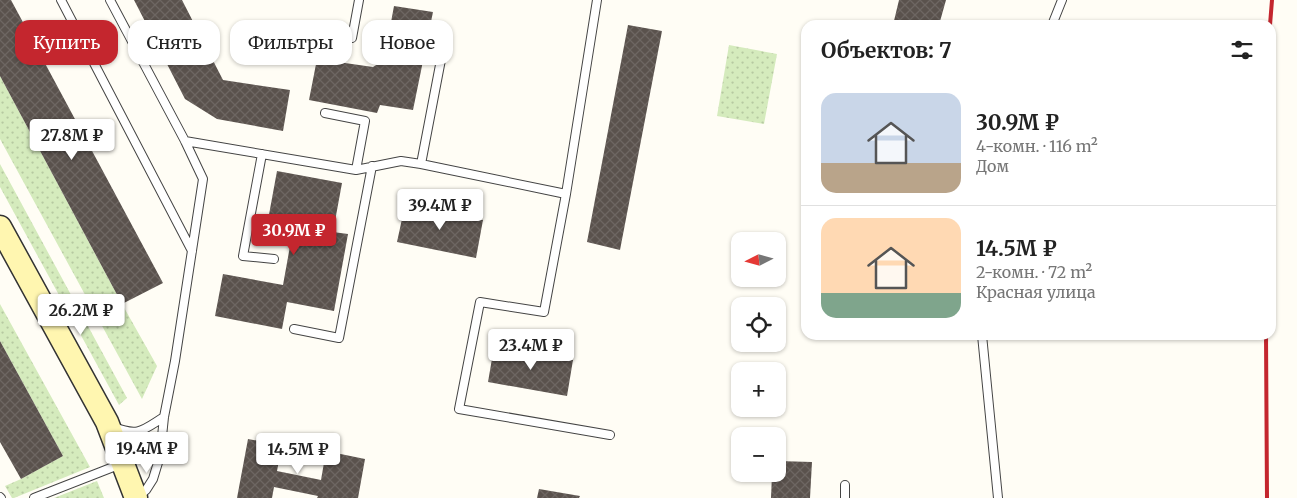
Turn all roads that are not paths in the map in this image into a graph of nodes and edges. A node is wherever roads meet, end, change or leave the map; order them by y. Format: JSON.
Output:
{"nodes":[{"id":1,"x":62,"y":0,"type":"edge"},
{"id":2,"x":110,"y":0,"type":"edge"},
{"id":3,"x":359,"y":0,"type":"edge"},
{"id":4,"x":597,"y":0,"type":"edge"},
{"id":5,"x":1062,"y":0,"type":"edge"},
{"id":6,"x":1054,"y":20,"type":"edge"},
{"id":7,"x":352,"y":38,"type":"dead end"},
{"id":8,"x":440,"y":65,"type":"edge"},
{"id":9,"x":325,"y":113,"type":"dead end"},
{"id":10,"x":185,"y":141,"type":"junction"},
{"id":11,"x":262,"y":154,"type":"junction"},
{"id":12,"x":421,"y":164,"type":"junction"},
{"id":13,"x":372,"y":166,"type":"junction"},
{"id":14,"x":356,"y":170,"type":"junction"},
{"id":15,"x":566,"y":194,"type":"junction"},
{"id":16,"x":0,"y":227,"type":"edge"},
{"id":17,"x":192,"y":251,"type":"junction"},
{"id":18,"x":274,"y":259,"type":"dead end"},
{"id":19,"x":294,"y":329,"type":"dead end"},
{"id":20,"x":982,"y":340,"type":"edge"},
{"id":21,"x":164,"y":417,"type":"junction"},
{"id":22,"x":107,"y":422,"type":"junction"},
{"id":23,"x":610,"y":435,"type":"dead end"},
{"id":24,"x":123,"y":463,"type":"junction"},
{"id":25,"x":845,"y":485,"type":"dead end"},
{"id":26,"x":34,"y":498,"type":"edge"},
{"id":27,"x":137,"y":498,"type":"edge"},
{"id":28,"x":845,"y":498,"type":"edge"},
{"id":29,"x":998,"y":498,"type":"edge"}],
"edges":[{"from":1,"to":17,"type":"lane"},
{"from":2,"to":10,"type":"lane"},
{"from":3,"to":7,"type":"lane"},
{"from":4,"to":15,"type":"lane"},
{"from":5,"to":6,"type":"lane"},
{"from":8,"to":12,"type":"lane"},
{"from":9,"to":14,"type":"lane"},
{"from":10,"to":11,"type":"lane"},
{"from":10,"to":17,"type":"lane"},
{"from":11,"to":14,"type":"lane"},
{"from":11,"to":18,"type":"lane"},
{"from":12,"to":13,"type":"lane"},
{"from":12,"to":15,"type":"lane"},
{"from":13,"to":14,"type":"lane"},
{"from":13,"to":19,"type":"lane"},
{"from":15,"to":23,"type":"lane"},
{"from":16,"to":22,"type":"main road"},
{"from":17,"to":21,"type":"lane"},
{"from":20,"to":29,"type":"lane"},
{"from":21,"to":22,"type":"lane"},
{"from":21,"to":27,"type":"lane"},
{"from":22,"to":24,"type":"main road"},
{"from":24,"to":26,"type":"lane"},
{"from":24,"to":27,"type":"main road"},
{"from":25,"to":28,"type":"lane"}]}
